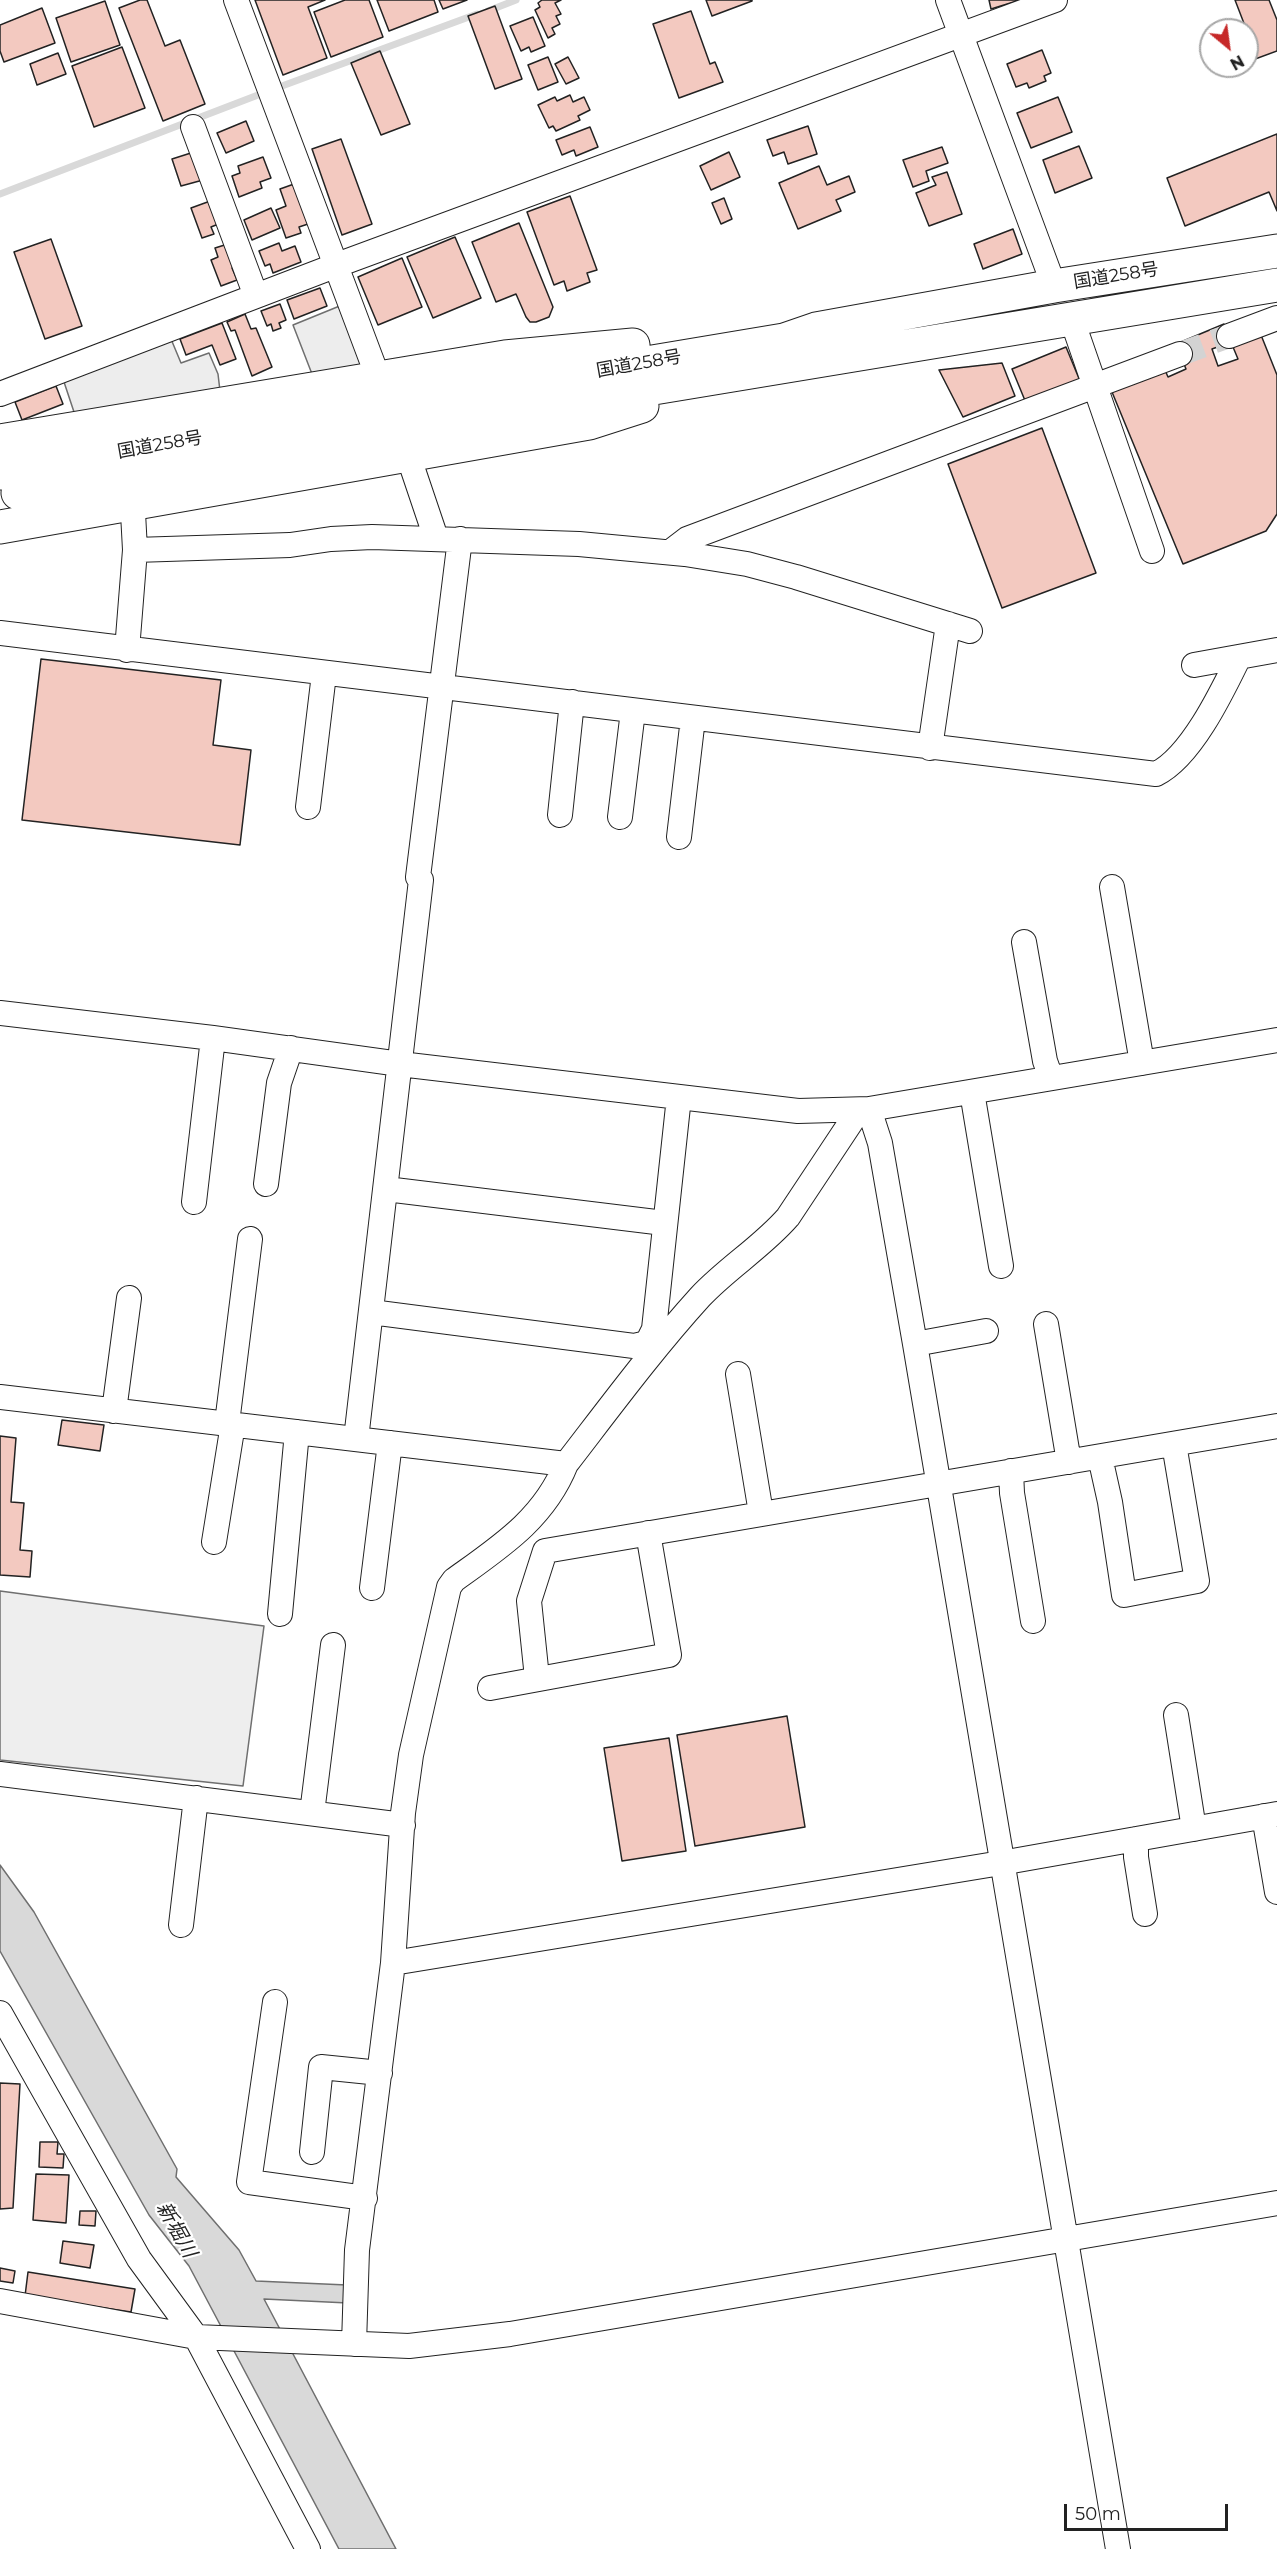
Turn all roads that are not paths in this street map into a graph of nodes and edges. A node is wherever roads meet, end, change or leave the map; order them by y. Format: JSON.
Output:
{"nodes":[{"id":1,"x":236,"y":0,"type":"edge"},
{"id":2,"x":948,"y":0,"type":"edge"},
{"id":3,"x":1055,"y":0,"type":"edge"},
{"id":4,"x":961,"y":35,"type":"junction"},
{"id":5,"x":193,"y":127,"type":"dead end"},
{"id":6,"x":1277,"y":251,"type":"edge"},
{"id":7,"x":337,"y":265,"type":"junction"},
{"id":8,"x":1277,"y":285,"type":"edge"},
{"id":9,"x":1054,"y":286,"type":"junction"},
{"id":10,"x":256,"y":296,"type":"junction"},
{"id":11,"x":1071,"y":317,"type":"junction"},
{"id":12,"x":1277,"y":318,"type":"edge"},
{"id":13,"x":816,"y":329,"type":"junction"},
{"id":14,"x":1229,"y":336,"type":"tunnel mouth"},
{"id":15,"x":1180,"y":354,"type":"tunnel mouth"},
{"id":16,"x":738,"y":375,"type":"junction"},
{"id":17,"x":379,"y":380,"type":"junction"},
{"id":18,"x":1094,"y":387,"type":"junction"},
{"id":19,"x":0,"y":394,"type":"edge"},
{"id":20,"x":0,"y":441,"type":"edge"},
{"id":21,"x":408,"y":455,"type":"junction"},
{"id":22,"x":0,"y":473,"type":"edge"},
{"id":23,"x":0,"y":495,"type":"edge"},
{"id":24,"x":133,"y":498,"type":"junction"},
{"id":25,"x":0,"y":527,"type":"edge"},
{"id":26,"x":436,"y":538,"type":"junction"},
{"id":27,"x":460,"y":539,"type":"junction"},
{"id":28,"x":135,"y":550,"type":"junction"},
{"id":29,"x":1152,"y":551,"type":"dead end"},
{"id":30,"x":670,"y":552,"type":"junction"},
{"id":31,"x":0,"y":633,"type":"edge"},
{"id":32,"x":127,"y":650,"type":"junction"},
{"id":33,"x":1277,"y":651,"type":"edge"},
{"id":34,"x":1239,"y":657,"type":"junction"},
{"id":35,"x":1194,"y":665,"type":"dead end"},
{"id":36,"x":324,"y":674,"type":"junction"},
{"id":37,"x":443,"y":687,"type":"junction"},
{"id":38,"x":572,"y":702,"type":"junction"},
{"id":39,"x":633,"y":711,"type":"junction"},
{"id":40,"x":693,"y":718,"type":"junction"},
{"id":41,"x":930,"y":748,"type":"junction"},
{"id":42,"x":308,"y":807,"type":"dead end"},
{"id":43,"x":560,"y":815,"type":"dead end"},
{"id":44,"x":620,"y":817,"type":"dead end"},
{"id":45,"x":679,"y":837,"type":"dead end"},
{"id":46,"x":1112,"y":887,"type":"dead end"},
{"id":47,"x":1024,"y":942,"type":"dead end"},
{"id":48,"x":0,"y":1013,"type":"edge"},
{"id":49,"x":213,"y":1038,"type":"junction"},
{"id":50,"x":1277,"y":1040,"type":"edge"},
{"id":51,"x":291,"y":1048,"type":"junction"},
{"id":52,"x":1142,"y":1063,"type":"junction"},
{"id":53,"x":400,"y":1064,"type":"junction"},
{"id":54,"x":1051,"y":1078,"type":"junction"},
{"id":55,"x":972,"y":1092,"type":"junction"},
{"id":56,"x":679,"y":1097,"type":"junction"},
{"id":57,"x":864,"y":1109,"type":"junction"},
{"id":58,"x":266,"y":1184,"type":"dead end"},
{"id":59,"x":386,"y":1189,"type":"junction"},
{"id":60,"x":194,"y":1202,"type":"dead end"},
{"id":61,"x":664,"y":1223,"type":"junction"},
{"id":62,"x":250,"y":1239,"type":"dead end"},
{"id":63,"x":1001,"y":1266,"type":"dead end"},
{"id":64,"x":129,"y":1298,"type":"dead end"},
{"id":65,"x":371,"y":1312,"type":"junction"},
{"id":66,"x":1046,"y":1324,"type":"dead end"},
{"id":67,"x":986,"y":1331,"type":"dead end"},
{"id":68,"x":915,"y":1344,"type":"junction"},
{"id":69,"x":651,"y":1346,"type":"junction"},
{"id":70,"x":738,"y":1374,"type":"dead end"},
{"id":71,"x":0,"y":1397,"type":"edge"},
{"id":72,"x":114,"y":1411,"type":"junction"},
{"id":73,"x":230,"y":1424,"type":"junction"},
{"id":74,"x":1277,"y":1426,"type":"edge"},
{"id":75,"x":297,"y":1432,"type":"junction"},
{"id":76,"x":356,"y":1439,"type":"junction"},
{"id":77,"x":390,"y":1443,"type":"junction"},
{"id":78,"x":1174,"y":1444,"type":"junction"},
{"id":79,"x":1100,"y":1457,"type":"junction"},
{"id":80,"x":1069,"y":1462,"type":"junction"},
{"id":81,"x":566,"y":1464,"type":"junction"},
{"id":82,"x":1011,"y":1471,"type":"junction"},
{"id":83,"x":937,"y":1483,"type":"junction"},
{"id":84,"x":761,"y":1513,"type":"junction"},
{"id":85,"x":522,"y":1529,"type":"junction"},
{"id":86,"x":648,"y":1533,"type":"junction"},
{"id":87,"x":214,"y":1542,"type":"dead end"},
{"id":88,"x":545,"y":1551,"type":"junction"},
{"id":89,"x":372,"y":1588,"type":"dead end"},
{"id":90,"x":280,"y":1614,"type":"dead end"},
{"id":91,"x":1033,"y":1621,"type":"dead end"},
{"id":92,"x":333,"y":1645,"type":"dead end"},
{"id":93,"x":537,"y":1678,"type":"junction"},
{"id":94,"x":490,"y":1688,"type":"dead end"},
{"id":95,"x":1176,"y":1715,"type":"dead end"},
{"id":96,"x":0,"y":1774,"type":"edge"},
{"id":97,"x":196,"y":1798,"type":"junction"},
{"id":98,"x":312,"y":1813,"type":"junction"},
{"id":99,"x":1270,"y":1815,"type":"edge"},
{"id":100,"x":403,"y":1825,"type":"junction"},
{"id":101,"x":1194,"y":1828,"type":"junction"},
{"id":102,"x":1136,"y":1839,"type":"junction"},
{"id":103,"x":1001,"y":1863,"type":"junction"},
{"id":104,"x":1277,"y":1892,"type":"edge"},
{"id":105,"x":1145,"y":1914,"type":"dead end"},
{"id":106,"x":181,"y":1925,"type":"dead end"},
{"id":107,"x":393,"y":1964,"type":"junction"},
{"id":108,"x":274,"y":2002,"type":"dead end"},
{"id":109,"x":0,"y":2013,"type":"edge"},
{"id":110,"x":380,"y":2073,"type":"junction"},
{"id":111,"x":312,"y":2152,"type":"dead end"},
{"id":112,"x":364,"y":2198,"type":"junction"},
{"id":113,"x":1277,"y":2203,"type":"edge"},
{"id":114,"x":1068,"y":2240,"type":"junction"},
{"id":115,"x":0,"y":2301,"type":"edge"},
{"id":116,"x":196,"y":2337,"type":"junction"},
{"id":117,"x":354,"y":2344,"type":"junction"},
{"id":118,"x":308,"y":2549,"type":"edge"},
{"id":119,"x":1118,"y":2549,"type":"edge"}],
"edges":[{"from":1,"to":7,"type":"street"},
{"from":2,"to":4,"type":"street"},
{"from":3,"to":4,"type":"street"},
{"from":4,"to":7,"type":"street"},
{"from":4,"to":9,"type":"street"},
{"from":5,"to":10,"type":"street"},
{"from":6,"to":9,"type":"highway","name":"国道258号"},
{"from":7,"to":10,"type":"street"},
{"from":7,"to":17,"type":"street"},
{"from":8,"to":11,"type":"highway","name":"国道258号"},
{"from":9,"to":13,"type":"highway","name":"国道258号"},
{"from":10,"to":19,"type":"street"},
{"from":11,"to":16,"type":"highway","name":"国道258号"},
{"from":11,"to":18,"type":"street"},
{"from":12,"to":14,"type":"street"},
{"from":13,"to":17,"type":"highway"},
{"from":13,"to":22,"type":"highway","name":"国道258号"},
{"from":15,"to":18,"type":"street"},
{"from":16,"to":21,"type":"highway"},
{"from":16,"to":23,"type":"highway","name":"国道258号"},
{"from":17,"to":20,"type":"highway"},
{"from":18,"to":29,"type":"street"},
{"from":18,"to":30,"type":"street"},
{"from":21,"to":24,"type":"highway"},
{"from":21,"to":26,"type":"street"},
{"from":24,"to":25,"type":"highway"},
{"from":24,"to":28,"type":"street"},
{"from":26,"to":27,"type":"street"},
{"from":26,"to":28,"type":"street"},
{"from":27,"to":30,"type":"street"},
{"from":27,"to":37,"type":"street"},
{"from":28,"to":32,"type":"street"},
{"from":30,"to":41,"type":"street"},
{"from":31,"to":32,"type":"street"},
{"from":32,"to":36,"type":"street"},
{"from":33,"to":34,"type":"street"},
{"from":34,"to":35,"type":"street"},
{"from":34,"to":41,"type":"street"},
{"from":36,"to":37,"type":"street"},
{"from":36,"to":42,"type":"street"},
{"from":37,"to":38,"type":"street"},
{"from":37,"to":53,"type":"street"},
{"from":38,"to":39,"type":"street"},
{"from":38,"to":43,"type":"street"},
{"from":39,"to":40,"type":"street"},
{"from":39,"to":44,"type":"street"},
{"from":40,"to":41,"type":"street"},
{"from":40,"to":45,"type":"street"},
{"from":46,"to":52,"type":"street"},
{"from":47,"to":54,"type":"street"},
{"from":48,"to":49,"type":"street"},
{"from":49,"to":51,"type":"street"},
{"from":49,"to":60,"type":"street"},
{"from":50,"to":52,"type":"street"},
{"from":51,"to":53,"type":"street"},
{"from":51,"to":58,"type":"street"},
{"from":52,"to":54,"type":"street"},
{"from":53,"to":56,"type":"street"},
{"from":53,"to":59,"type":"street"},
{"from":54,"to":55,"type":"street"},
{"from":55,"to":57,"type":"street"},
{"from":55,"to":63,"type":"street"},
{"from":56,"to":57,"type":"street"},
{"from":56,"to":61,"type":"street"},
{"from":57,"to":68,"type":"street"},
{"from":57,"to":69,"type":"street"},
{"from":59,"to":61,"type":"street"},
{"from":59,"to":65,"type":"street"},
{"from":61,"to":69,"type":"street"},
{"from":62,"to":73,"type":"street"},
{"from":64,"to":72,"type":"street"},
{"from":65,"to":69,"type":"street"},
{"from":65,"to":76,"type":"street"},
{"from":66,"to":80,"type":"street"},
{"from":67,"to":68,"type":"street"},
{"from":68,"to":83,"type":"street"},
{"from":69,"to":81,"type":"street"},
{"from":70,"to":84,"type":"street"},
{"from":71,"to":72,"type":"street"},
{"from":72,"to":73,"type":"street"},
{"from":73,"to":75,"type":"street"},
{"from":73,"to":87,"type":"street"},
{"from":74,"to":78,"type":"street"},
{"from":75,"to":76,"type":"street"},
{"from":75,"to":90,"type":"street"},
{"from":76,"to":77,"type":"street"},
{"from":77,"to":81,"type":"street"},
{"from":77,"to":89,"type":"street"},
{"from":78,"to":79,"type":"street"},
{"from":78,"to":79,"type":"street"},
{"from":79,"to":80,"type":"street"},
{"from":80,"to":82,"type":"street"},
{"from":81,"to":85,"type":"street"},
{"from":82,"to":83,"type":"street"},
{"from":82,"to":91,"type":"street"},
{"from":83,"to":84,"type":"street"},
{"from":83,"to":103,"type":"street"},
{"from":84,"to":86,"type":"street"},
{"from":85,"to":88,"type":"street"},
{"from":85,"to":100,"type":"street"},
{"from":86,"to":88,"type":"street"},
{"from":86,"to":93,"type":"street"},
{"from":88,"to":93,"type":"street"},
{"from":92,"to":98,"type":"street"},
{"from":93,"to":94,"type":"street"},
{"from":95,"to":101,"type":"street"},
{"from":96,"to":97,"type":"street"},
{"from":97,"to":98,"type":"street"},
{"from":97,"to":106,"type":"street"},
{"from":98,"to":100,"type":"street"},
{"from":99,"to":101,"type":"street"},
{"from":99,"to":104,"type":"street"},
{"from":100,"to":107,"type":"street"},
{"from":101,"to":102,"type":"street"},
{"from":102,"to":103,"type":"street"},
{"from":102,"to":105,"type":"street"},
{"from":103,"to":107,"type":"street"},
{"from":103,"to":114,"type":"street"},
{"from":107,"to":110,"type":"street"},
{"from":108,"to":112,"type":"street"},
{"from":109,"to":116,"type":"street"},
{"from":110,"to":111,"type":"street"},
{"from":110,"to":112,"type":"street"},
{"from":112,"to":117,"type":"street"},
{"from":113,"to":114,"type":"street"},
{"from":114,"to":117,"type":"street"},
{"from":114,"to":119,"type":"street"},
{"from":115,"to":116,"type":"street"},
{"from":116,"to":117,"type":"street"},
{"from":116,"to":118,"type":"street"}]}
